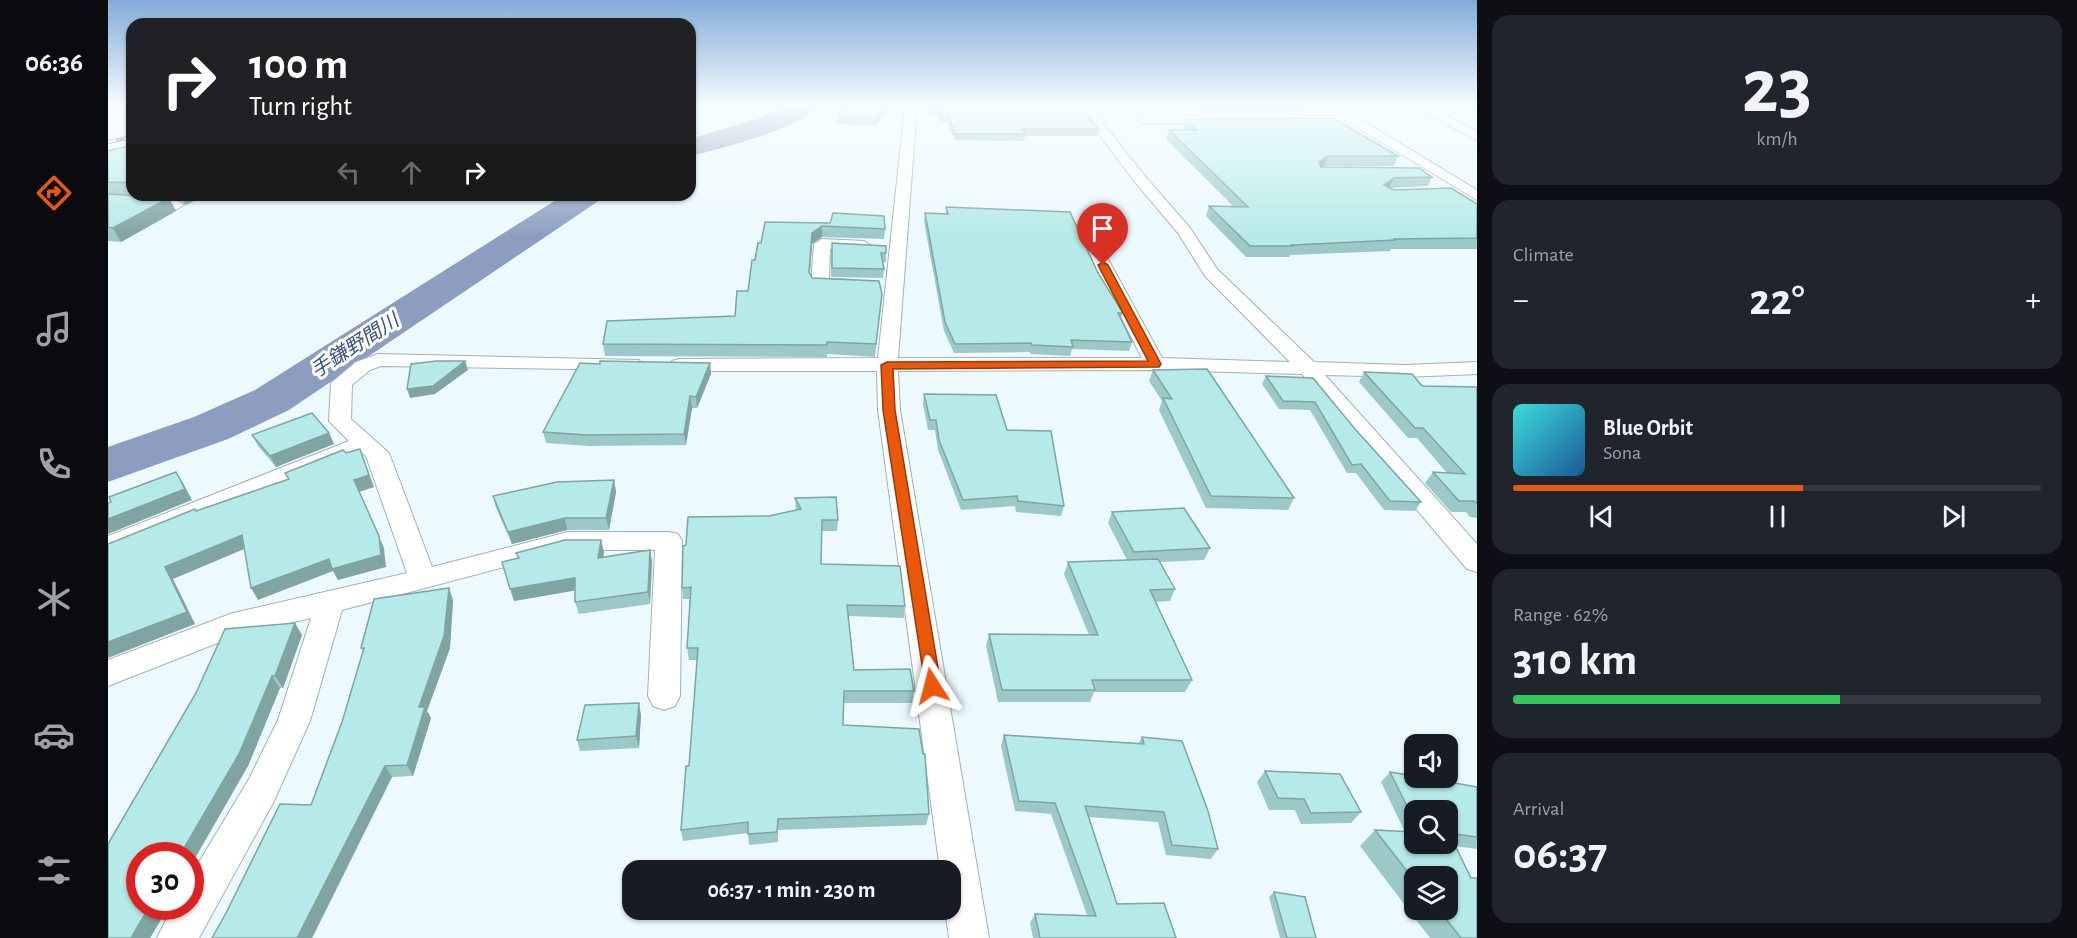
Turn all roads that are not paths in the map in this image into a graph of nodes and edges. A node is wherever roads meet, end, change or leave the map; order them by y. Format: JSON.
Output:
{"nodes":[{"id":1,"x":907,"y":150,"type":"edge"},
{"id":2,"x":1119,"y":150,"type":"edge"},
{"id":3,"x":1401,"y":150,"type":"edge"},
{"id":4,"x":1400,"y":164,"type":"edge"},
{"id":5,"x":1425,"y":179,"type":"junction"},
{"id":6,"x":1448,"y":179,"type":"junction"},
{"id":7,"x":1477,"y":196,"type":"edge"},
{"id":8,"x":108,"y":201,"type":"edge"},
{"id":9,"x":177,"y":205,"type":"dead end"},
{"id":10,"x":1477,"y":211,"type":"edge"},
{"id":11,"x":1093,"y":246,"type":"dead end"},
{"id":12,"x":898,"y":247,"type":"junction"},
{"id":13,"x":894,"y":285,"type":"junction"},
{"id":14,"x":1155,"y":364,"type":"junction"},
{"id":15,"x":887,"y":365,"type":"junction"},
{"id":16,"x":1307,"y":367,"type":"junction"},
{"id":17,"x":1477,"y":368,"type":"edge"},
{"id":18,"x":365,"y":442,"type":"junction"},
{"id":19,"x":108,"y":547,"type":"edge"},
{"id":20,"x":1477,"y":562,"type":"edge"},
{"id":21,"x":423,"y":580,"type":"junction"},
{"id":22,"x":330,"y":602,"type":"junction"},
{"id":23,"x":108,"y":673,"type":"edge"},
{"id":24,"x":664,"y":696,"type":"dead end"},
{"id":25,"x":177,"y":938,"type":"edge"},
{"id":26,"x":969,"y":938,"type":"edge"}],
"edges":[{"from":1,"to":12,"type":"street"},
{"from":2,"to":16,"type":"street"},
{"from":3,"to":6,"type":"street"},
{"from":4,"to":5,"type":"street"},
{"from":5,"to":6,"type":"street"},
{"from":5,"to":10,"type":"street"},
{"from":6,"to":7,"type":"street"},
{"from":8,"to":9,"type":"street"},
{"from":11,"to":14,"type":"street"},
{"from":12,"to":13,"type":"street"},
{"from":12,"to":13,"type":"street"},
{"from":13,"to":15,"type":"street"},
{"from":14,"to":15,"type":"street"},
{"from":14,"to":16,"type":"street"},
{"from":15,"to":18,"type":"street"},
{"from":15,"to":26,"type":"street"},
{"from":16,"to":17,"type":"street"},
{"from":16,"to":20,"type":"street"},
{"from":18,"to":19,"type":"street"},
{"from":18,"to":21,"type":"street"},
{"from":21,"to":22,"type":"street"},
{"from":21,"to":24,"type":"street"},
{"from":22,"to":23,"type":"street"},
{"from":22,"to":25,"type":"street"}]}
